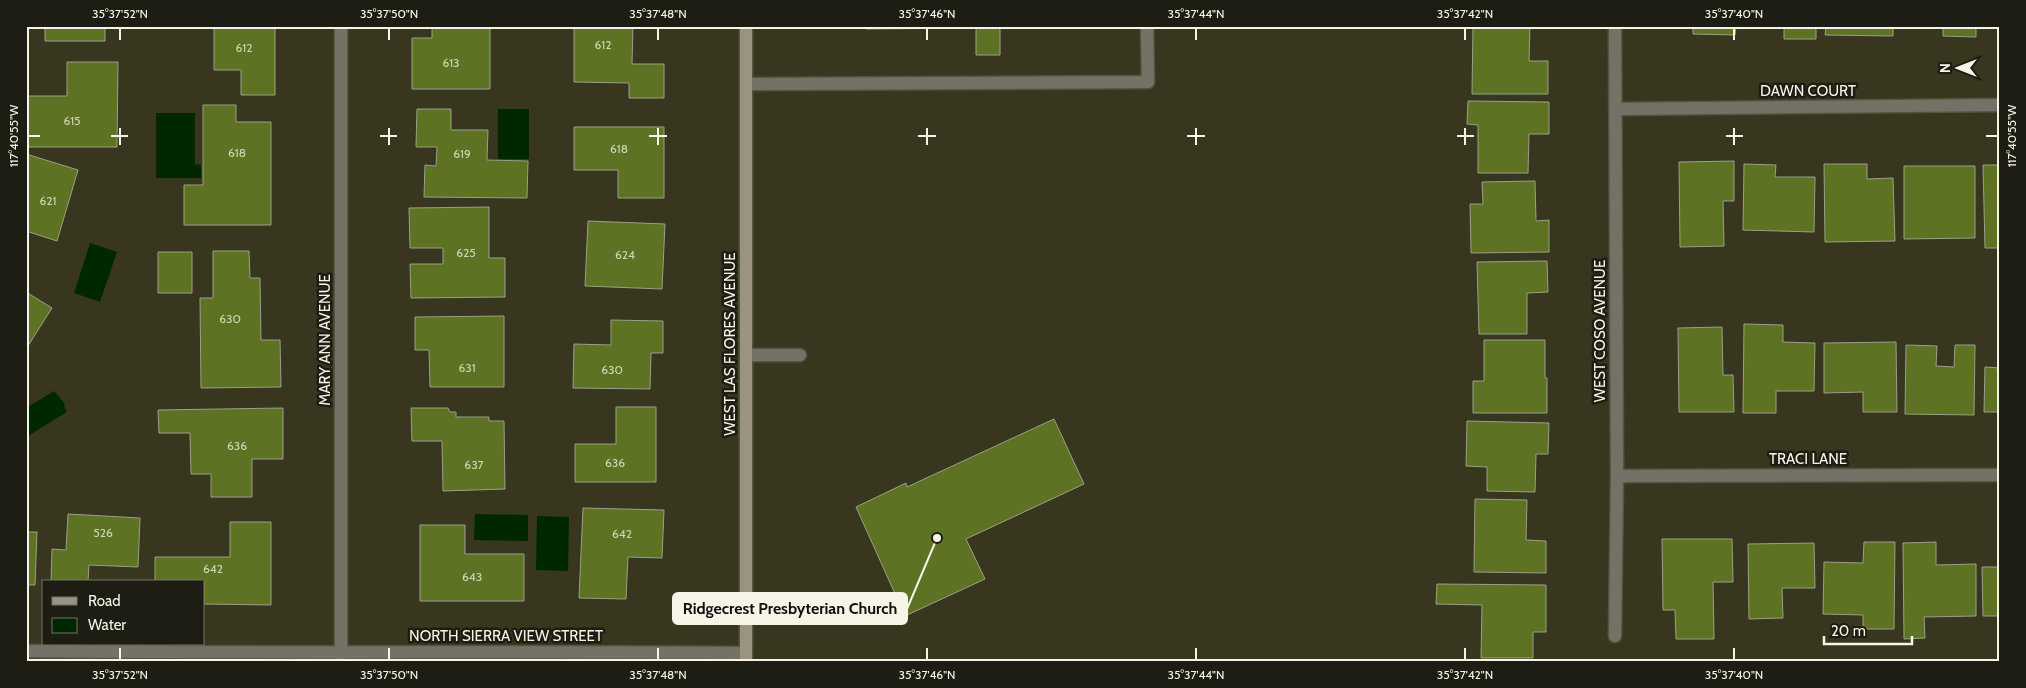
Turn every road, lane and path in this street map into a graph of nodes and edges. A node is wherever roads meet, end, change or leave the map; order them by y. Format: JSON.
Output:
{"nodes":[{"id":1,"x":342,"y":26,"type":"edge"},
{"id":2,"x":746,"y":26,"type":"edge"},
{"id":3,"x":1147,"y":26,"type":"edge"},
{"id":4,"x":1615,"y":26,"type":"edge"},
{"id":5,"x":747,"y":84,"type":"junction"},
{"id":6,"x":2000,"y":105,"type":"edge"},
{"id":7,"x":1616,"y":109,"type":"junction"},
{"id":8,"x":746,"y":355,"type":"junction"},
{"id":9,"x":800,"y":355,"type":"dead end"},
{"id":10,"x":2000,"y":475,"type":"edge"},
{"id":11,"x":1617,"y":476,"type":"junction"},
{"id":12,"x":1615,"y":636,"type":"dead end"},
{"id":13,"x":26,"y":651,"type":"edge"},
{"id":14,"x":340,"y":654,"type":"junction"},
{"id":15,"x":746,"y":657,"type":"edge"}],
"edges":[{"from":1,"to":14,"type":"street","name":"MARY ANN AVENUE"},
{"from":2,"to":5,"type":"main road","name":"WEST LAS FLORES AVENUE"},
{"from":3,"to":5,"type":"street"},
{"from":4,"to":7,"type":"street","name":"WEST COSO AVENUE"},
{"from":5,"to":8,"type":"main road","name":"WEST LAS FLORES AVENUE"},
{"from":6,"to":7,"type":"street","name":"DAWN COURT"},
{"from":7,"to":11,"type":"street","name":"WEST COSO AVENUE"},
{"from":8,"to":9,"type":"street"},
{"from":8,"to":15,"type":"main road","name":"WEST LAS FLORES AVENUE"},
{"from":10,"to":11,"type":"street","name":"TRACI LANE"},
{"from":11,"to":12,"type":"street","name":"WEST COSO AVENUE"},
{"from":13,"to":14,"type":"street","name":"NORTH SIERRA VIEW STREET"},
{"from":14,"to":15,"type":"street","name":"NORTH SIERRA VIEW STREET"}]}
